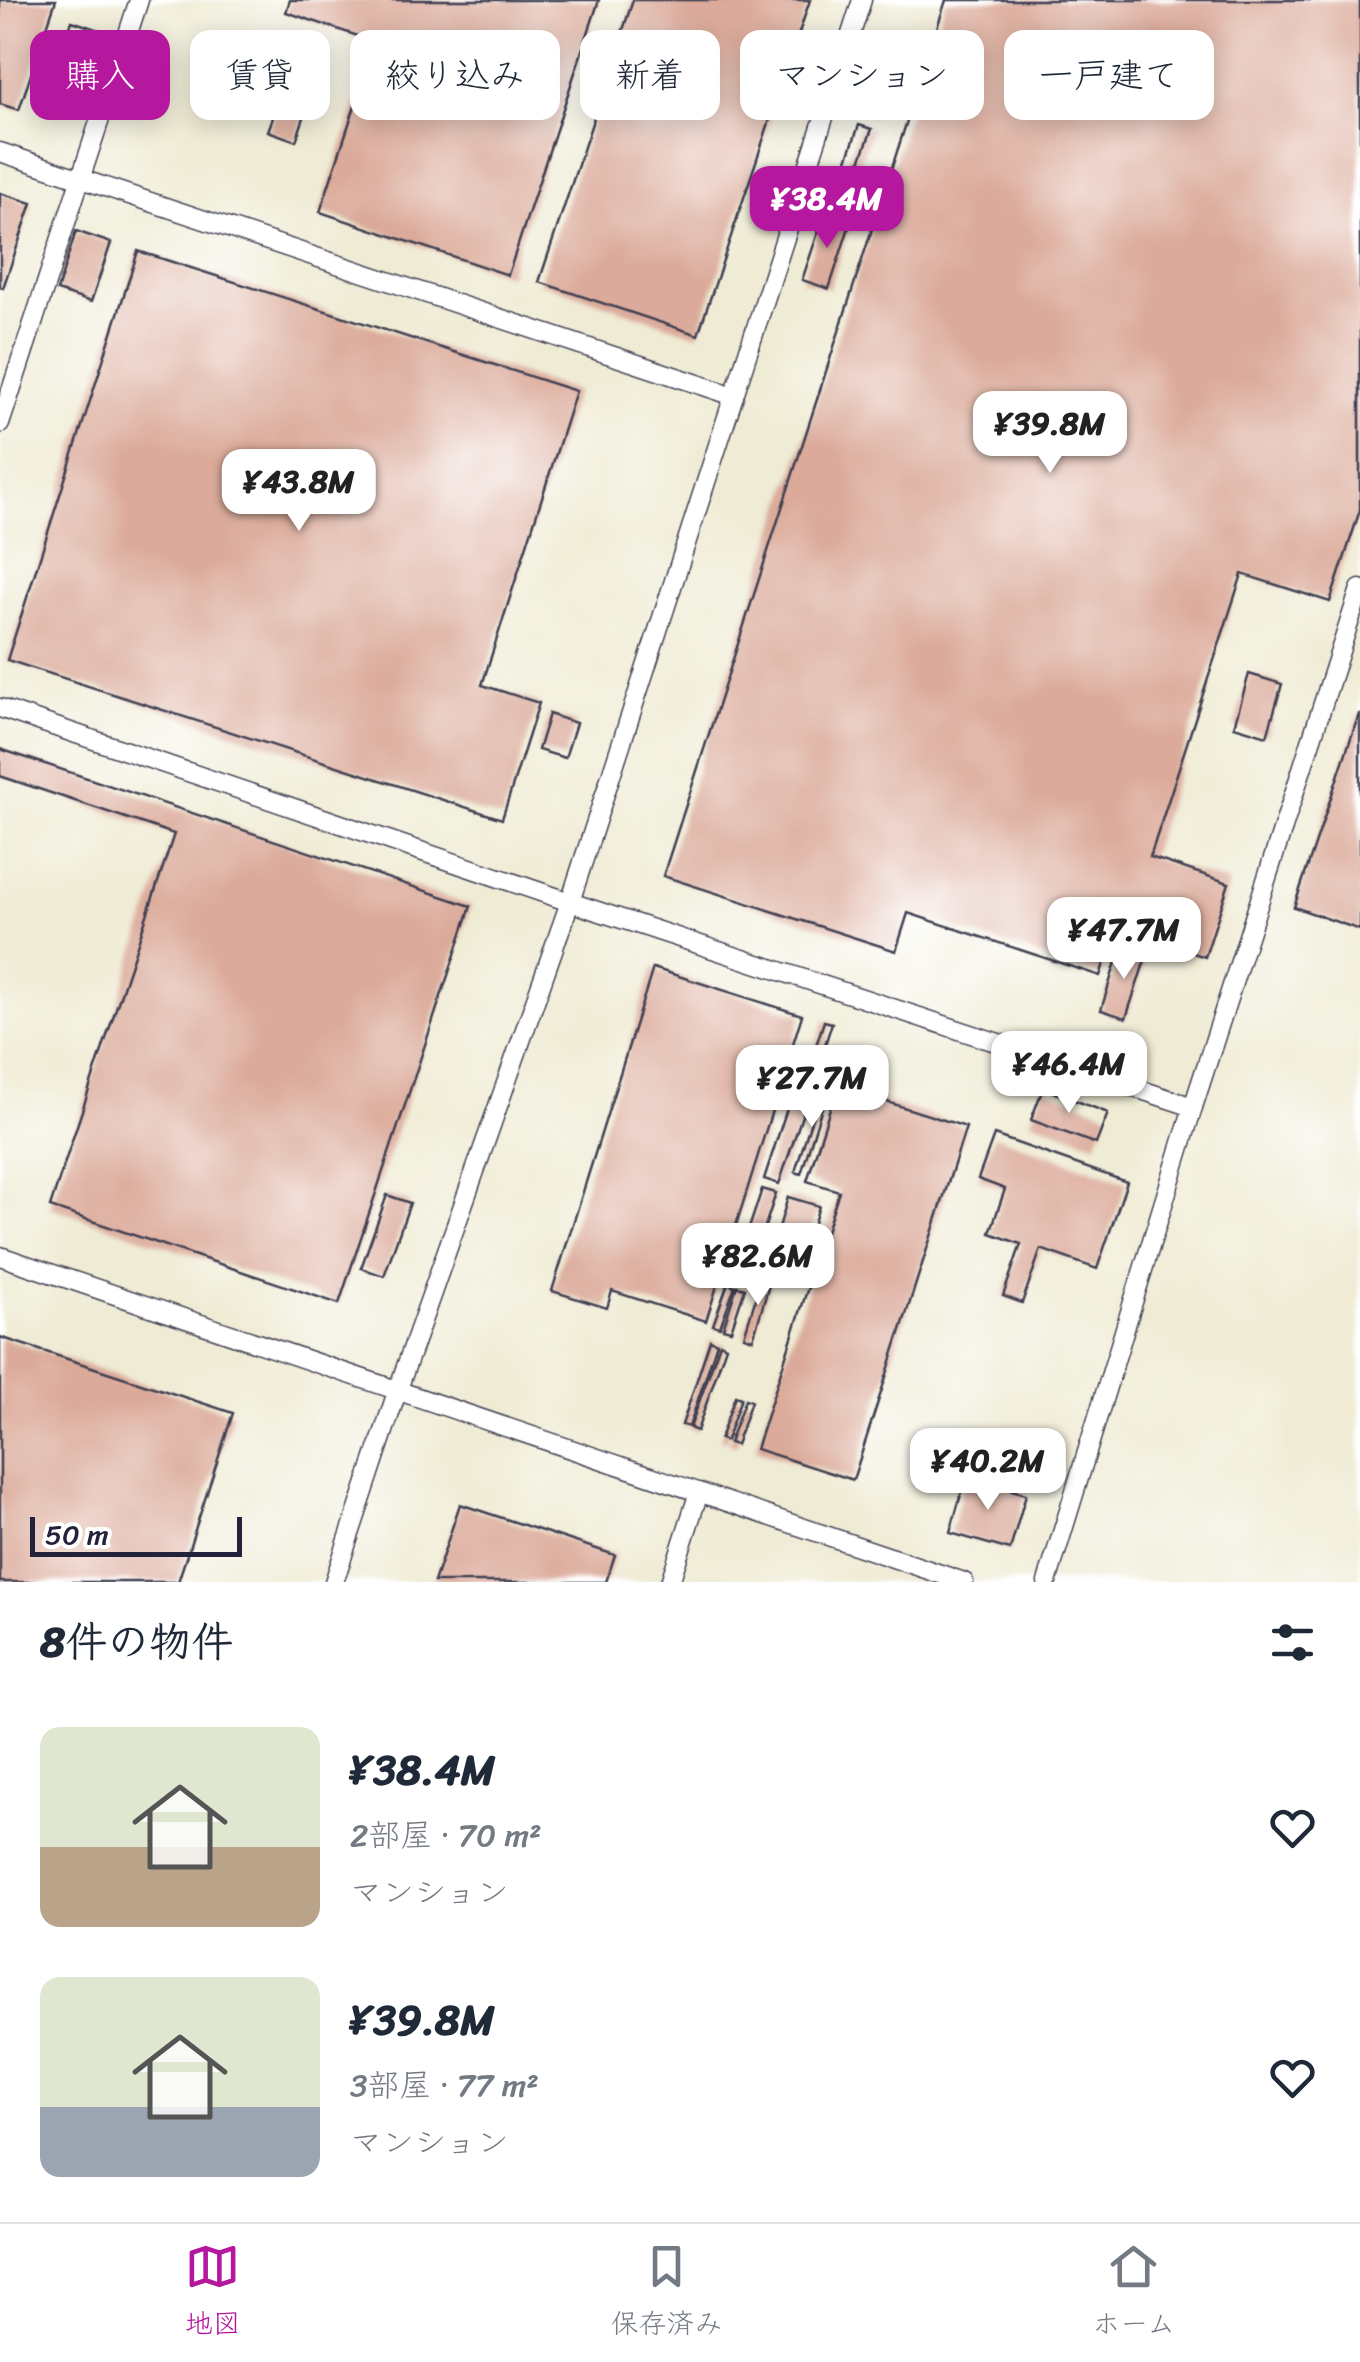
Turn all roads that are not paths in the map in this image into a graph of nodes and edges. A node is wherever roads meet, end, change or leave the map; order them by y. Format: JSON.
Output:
{"nodes":[{"id":1,"x":139,"y":0,"type":"edge"},
{"id":2,"x":862,"y":0,"type":"edge"},
{"id":3,"x":0,"y":152,"type":"edge"},
{"id":4,"x":80,"y":178,"type":"junction"},
{"id":5,"x":734,"y":396,"type":"junction"},
{"id":6,"x":0,"y":424,"type":"edge"},
{"id":7,"x":1360,"y":589,"type":"edge"},
{"id":8,"x":0,"y":708,"type":"edge"},
{"id":9,"x":570,"y":902,"type":"junction"},
{"id":10,"x":1193,"y":1108,"type":"junction"},
{"id":11,"x":0,"y":1256,"type":"edge"},
{"id":12,"x":397,"y":1392,"type":"junction"},
{"id":13,"x":699,"y":1492,"type":"junction"},
{"id":14,"x":334,"y":1582,"type":"edge"},
{"id":15,"x":670,"y":1582,"type":"edge"},
{"id":16,"x":964,"y":1582,"type":"edge"},
{"id":17,"x":1047,"y":1582,"type":"edge"}],
"edges":[{"from":1,"to":4,"type":"lane"},
{"from":2,"to":5,"type":"lane"},
{"from":3,"to":4,"type":"lane"},
{"from":4,"to":5,"type":"lane"},
{"from":4,"to":6,"type":"lane"},
{"from":5,"to":9,"type":"lane"},
{"from":7,"to":10,"type":"lane"},
{"from":8,"to":9,"type":"lane"},
{"from":9,"to":10,"type":"lane"},
{"from":9,"to":12,"type":"lane"},
{"from":10,"to":17,"type":"lane"},
{"from":11,"to":12,"type":"lane"},
{"from":12,"to":13,"type":"lane"},
{"from":12,"to":14,"type":"lane"},
{"from":13,"to":15,"type":"lane"},
{"from":13,"to":16,"type":"lane"}]}
